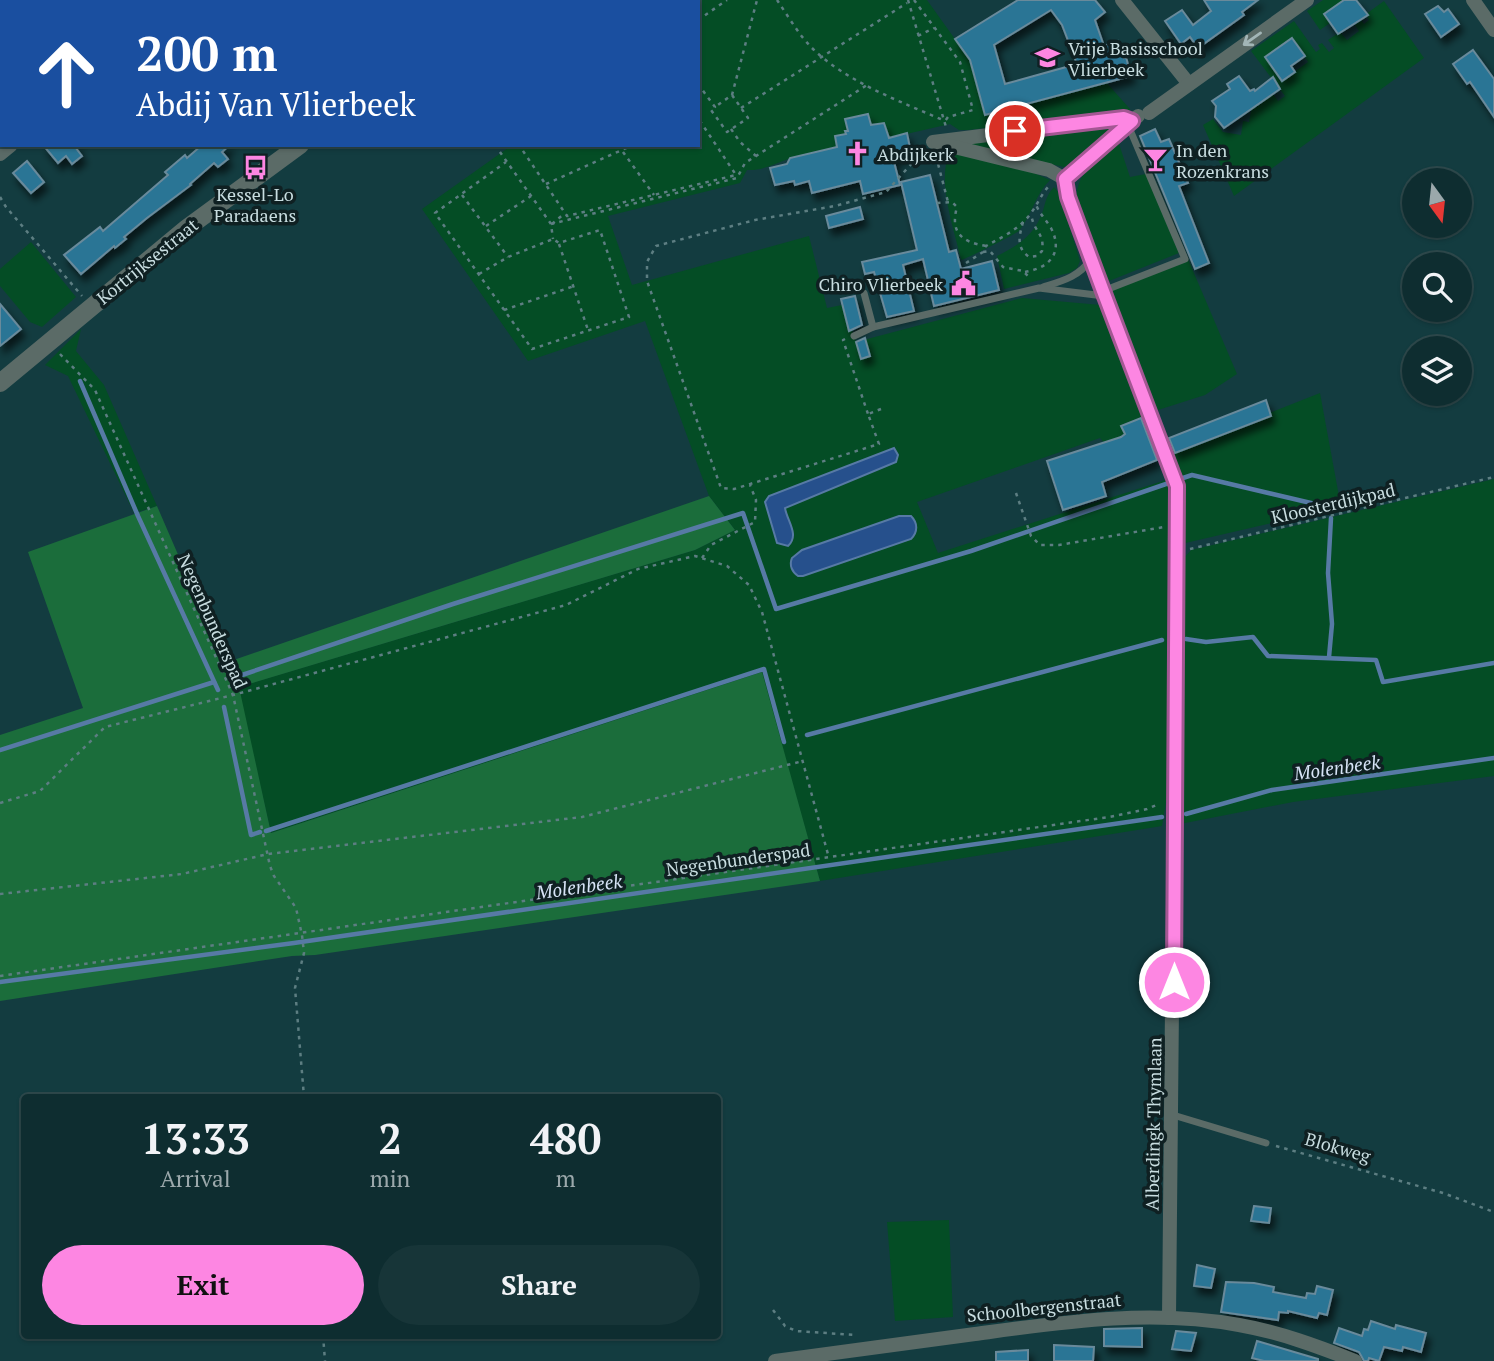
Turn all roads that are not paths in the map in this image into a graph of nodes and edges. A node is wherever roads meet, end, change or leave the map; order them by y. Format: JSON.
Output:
{"nodes":[{"id":1,"x":1122,"y":0,"type":"edge"},
{"id":2,"x":1307,"y":0,"type":"edge"},
{"id":3,"x":1473,"y":0,"type":"edge"},
{"id":4,"x":1494,"y":30,"type":"edge"},
{"id":5,"x":1189,"y":84,"type":"junction"},
{"id":6,"x":1137,"y":118,"type":"junction"},
{"id":7,"x":297,"y":147,"type":"edge"},
{"id":8,"x":1065,"y":179,"type":"junction"},
{"id":9,"x":1091,"y":259,"type":"junction"},
{"id":10,"x":1039,"y":288,"type":"junction"},
{"id":11,"x":864,"y":293,"type":"dead end"},
{"id":12,"x":1104,"y":294,"type":"junction"},
{"id":13,"x":873,"y":327,"type":"junction"},
{"id":14,"x":854,"y":336,"type":"road end"},
{"id":15,"x":0,"y":383,"type":"edge"},
{"id":16,"x":1173,"y":1115,"type":"junction"},
{"id":17,"x":1266,"y":1143,"type":"road end"},
{"id":18,"x":1169,"y":1318,"type":"junction"},
{"id":19,"x":775,"y":1361,"type":"edge"},
{"id":20,"x":1355,"y":1361,"type":"edge"}],
"edges":[{"from":1,"to":5,"type":"street"},
{"from":2,"to":5,"type":"street","one_way":true},
{"from":3,"to":4,"type":"street"},
{"from":5,"to":6,"type":"street"},
{"from":6,"to":8,"type":"street"},
{"from":6,"to":8,"type":"street"},
{"from":6,"to":12,"type":"lane"},
{"from":7,"to":15,"type":"street","name":"Kortrijksestraat"},
{"from":8,"to":9,"type":"street"},
{"from":9,"to":10,"type":"lane"},
{"from":9,"to":12,"type":"street"},
{"from":10,"to":12,"type":"lane"},
{"from":10,"to":13,"type":"lane"},
{"from":11,"to":13,"type":"lane"},
{"from":12,"to":16,"type":"street","name":"Alberdingk Thymlaan"},
{"from":13,"to":14,"type":"lane"},
{"from":16,"to":17,"type":"lane"},
{"from":16,"to":18,"type":"street","name":"Alberdingk Thymlaan"},
{"from":18,"to":19,"type":"street","name":"Schoolbergenstraat"},
{"from":18,"to":20,"type":"street","name":"Schoolbergenstraat"}]}
